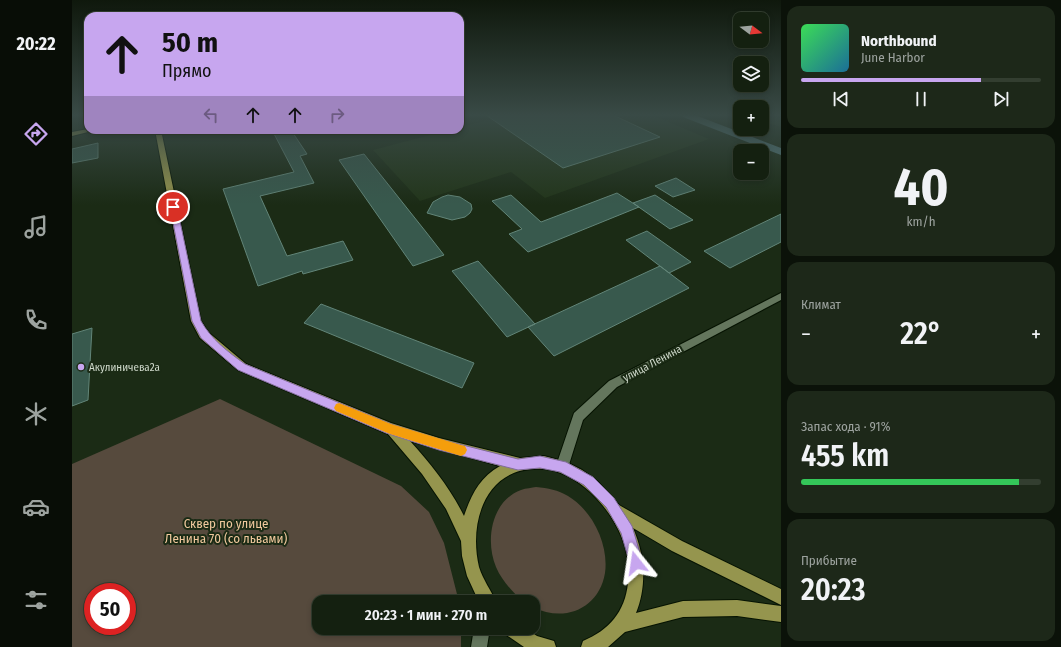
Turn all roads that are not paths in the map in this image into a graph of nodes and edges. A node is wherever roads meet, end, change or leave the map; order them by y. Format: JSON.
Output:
{"nodes":[{"id":1,"x":161,"y":145,"type":"edge"},
{"id":2,"x":781,"y":296,"type":"edge"},
{"id":3,"x":390,"y":429,"type":"junction"},
{"id":4,"x":518,"y":464,"type":"junction"},
{"id":5,"x":562,"y":466,"type":"junction"},
{"id":6,"x":615,"y":510,"type":"junction"},
{"id":7,"x":468,"y":539,"type":"junction"},
{"id":8,"x":483,"y":595,"type":"edge"},
{"id":9,"x":781,"y":597,"type":"edge"},
{"id":10,"x":781,"y":614,"type":"edge"},
{"id":11,"x":621,"y":626,"type":"junction"},
{"id":12,"x":481,"y":635,"type":"edge"},
{"id":13,"x":521,"y":635,"type":"edge"},
{"id":14,"x":479,"y":647,"type":"edge"},
{"id":15,"x":548,"y":647,"type":"edge"},
{"id":16,"x":589,"y":647,"type":"edge"}],
"edges":[{"from":1,"to":3,"type":"main road"},
{"from":2,"to":5,"type":"street","name":"улица Ленина"},
{"from":3,"to":4,"type":"main road"},
{"from":3,"to":7,"type":"main road"},
{"from":4,"to":5,"type":"main road"},
{"from":4,"to":7,"type":"main road"},
{"from":5,"to":6,"type":"main road"},
{"from":6,"to":9,"type":"main road"},
{"from":6,"to":11,"type":"main road"},
{"from":7,"to":8,"type":"main road"},
{"from":10,"to":11,"type":"main road"},
{"from":11,"to":16,"type":"main road"},
{"from":12,"to":14,"type":"street"},
{"from":13,"to":15,"type":"main road"}]}
